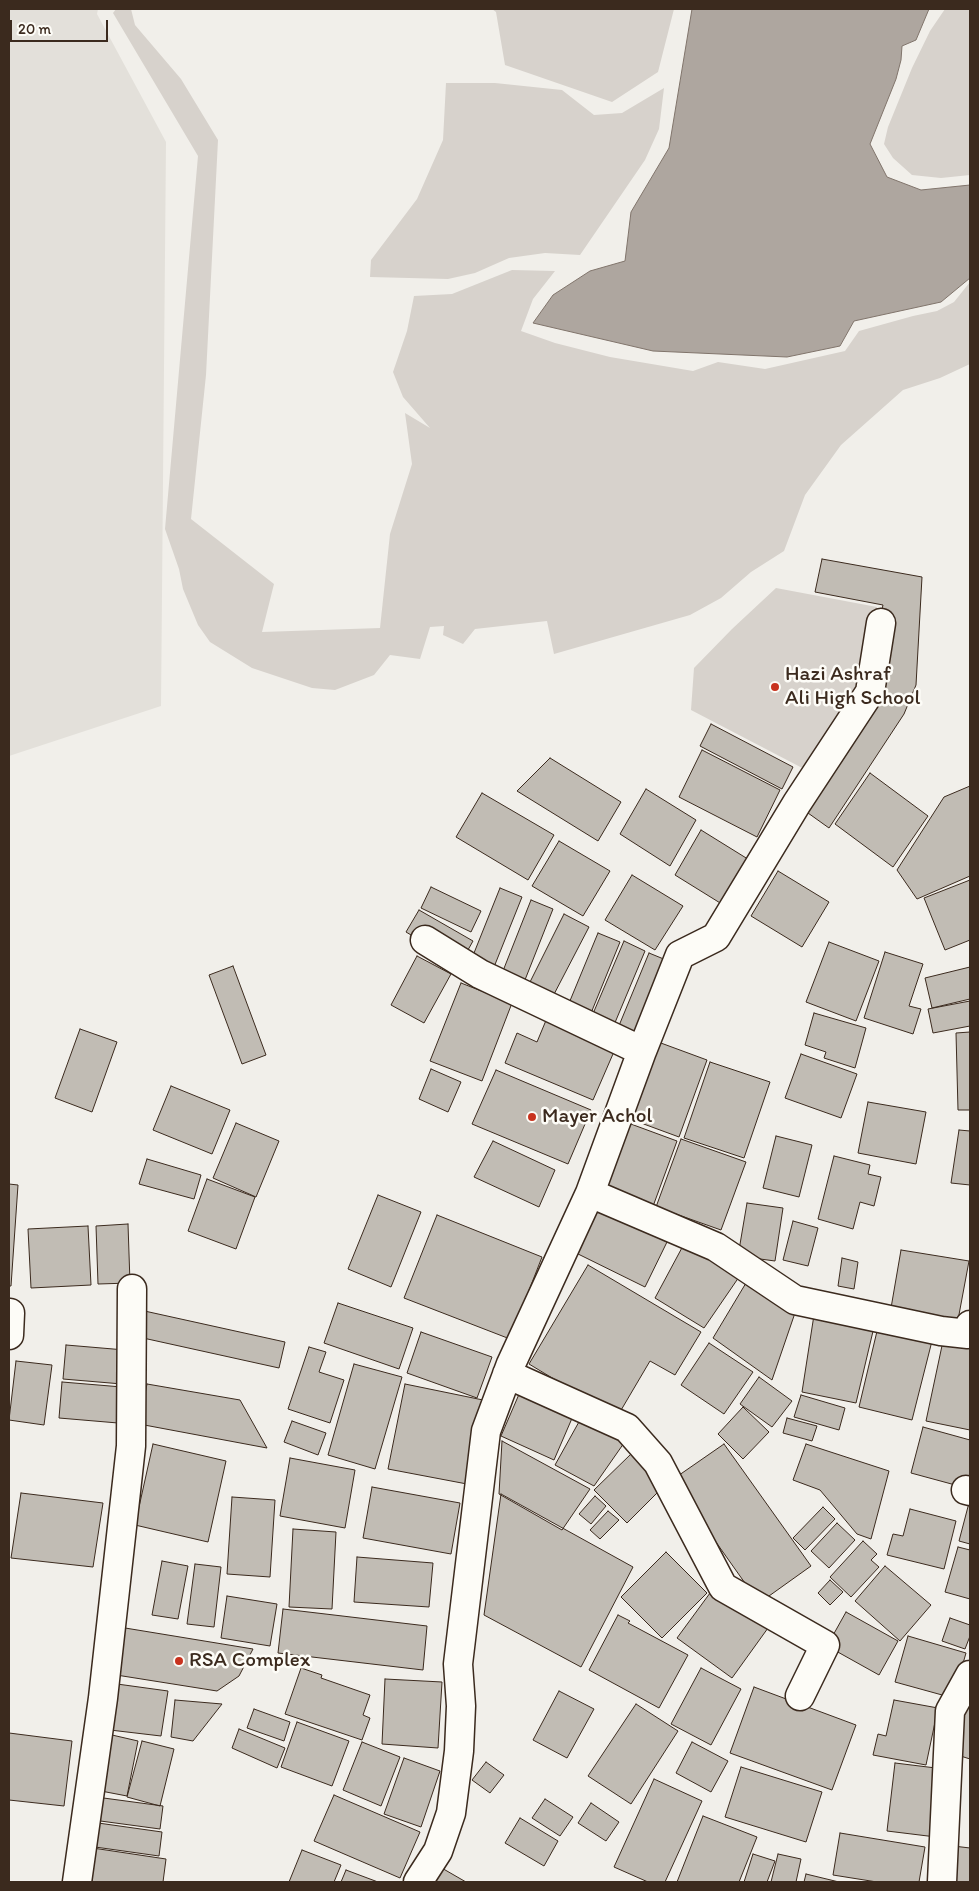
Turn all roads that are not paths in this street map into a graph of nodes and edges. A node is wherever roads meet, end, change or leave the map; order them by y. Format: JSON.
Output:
{"nodes":[{"id":1,"x":882,"y":623,"type":"dead end"},
{"id":2,"x":425,"y":940,"type":"dead end"},
{"id":3,"x":642,"y":1051,"type":"junction"},
{"id":4,"x":590,"y":1193,"type":"junction"},
{"id":5,"x":132,"y":1289,"type":"dead end"},
{"id":6,"x":970,"y":1324,"type":"edge"},
{"id":7,"x":506,"y":1374,"type":"junction"},
{"id":8,"x":970,"y":1675,"type":"edge"},
{"id":9,"x":800,"y":1696,"type":"dead end"},
{"id":10,"x":77,"y":1882,"type":"edge"},
{"id":11,"x":418,"y":1882,"type":"edge"},
{"id":12,"x":942,"y":1882,"type":"edge"}],
"edges":[{"from":1,"to":3,"type":"street"},
{"from":2,"to":3,"type":"street"},
{"from":3,"to":4,"type":"street"},
{"from":4,"to":6,"type":"street"},
{"from":4,"to":7,"type":"street"},
{"from":5,"to":10,"type":"street"},
{"from":7,"to":9,"type":"street"},
{"from":7,"to":11,"type":"street"},
{"from":8,"to":12,"type":"street"}]}
